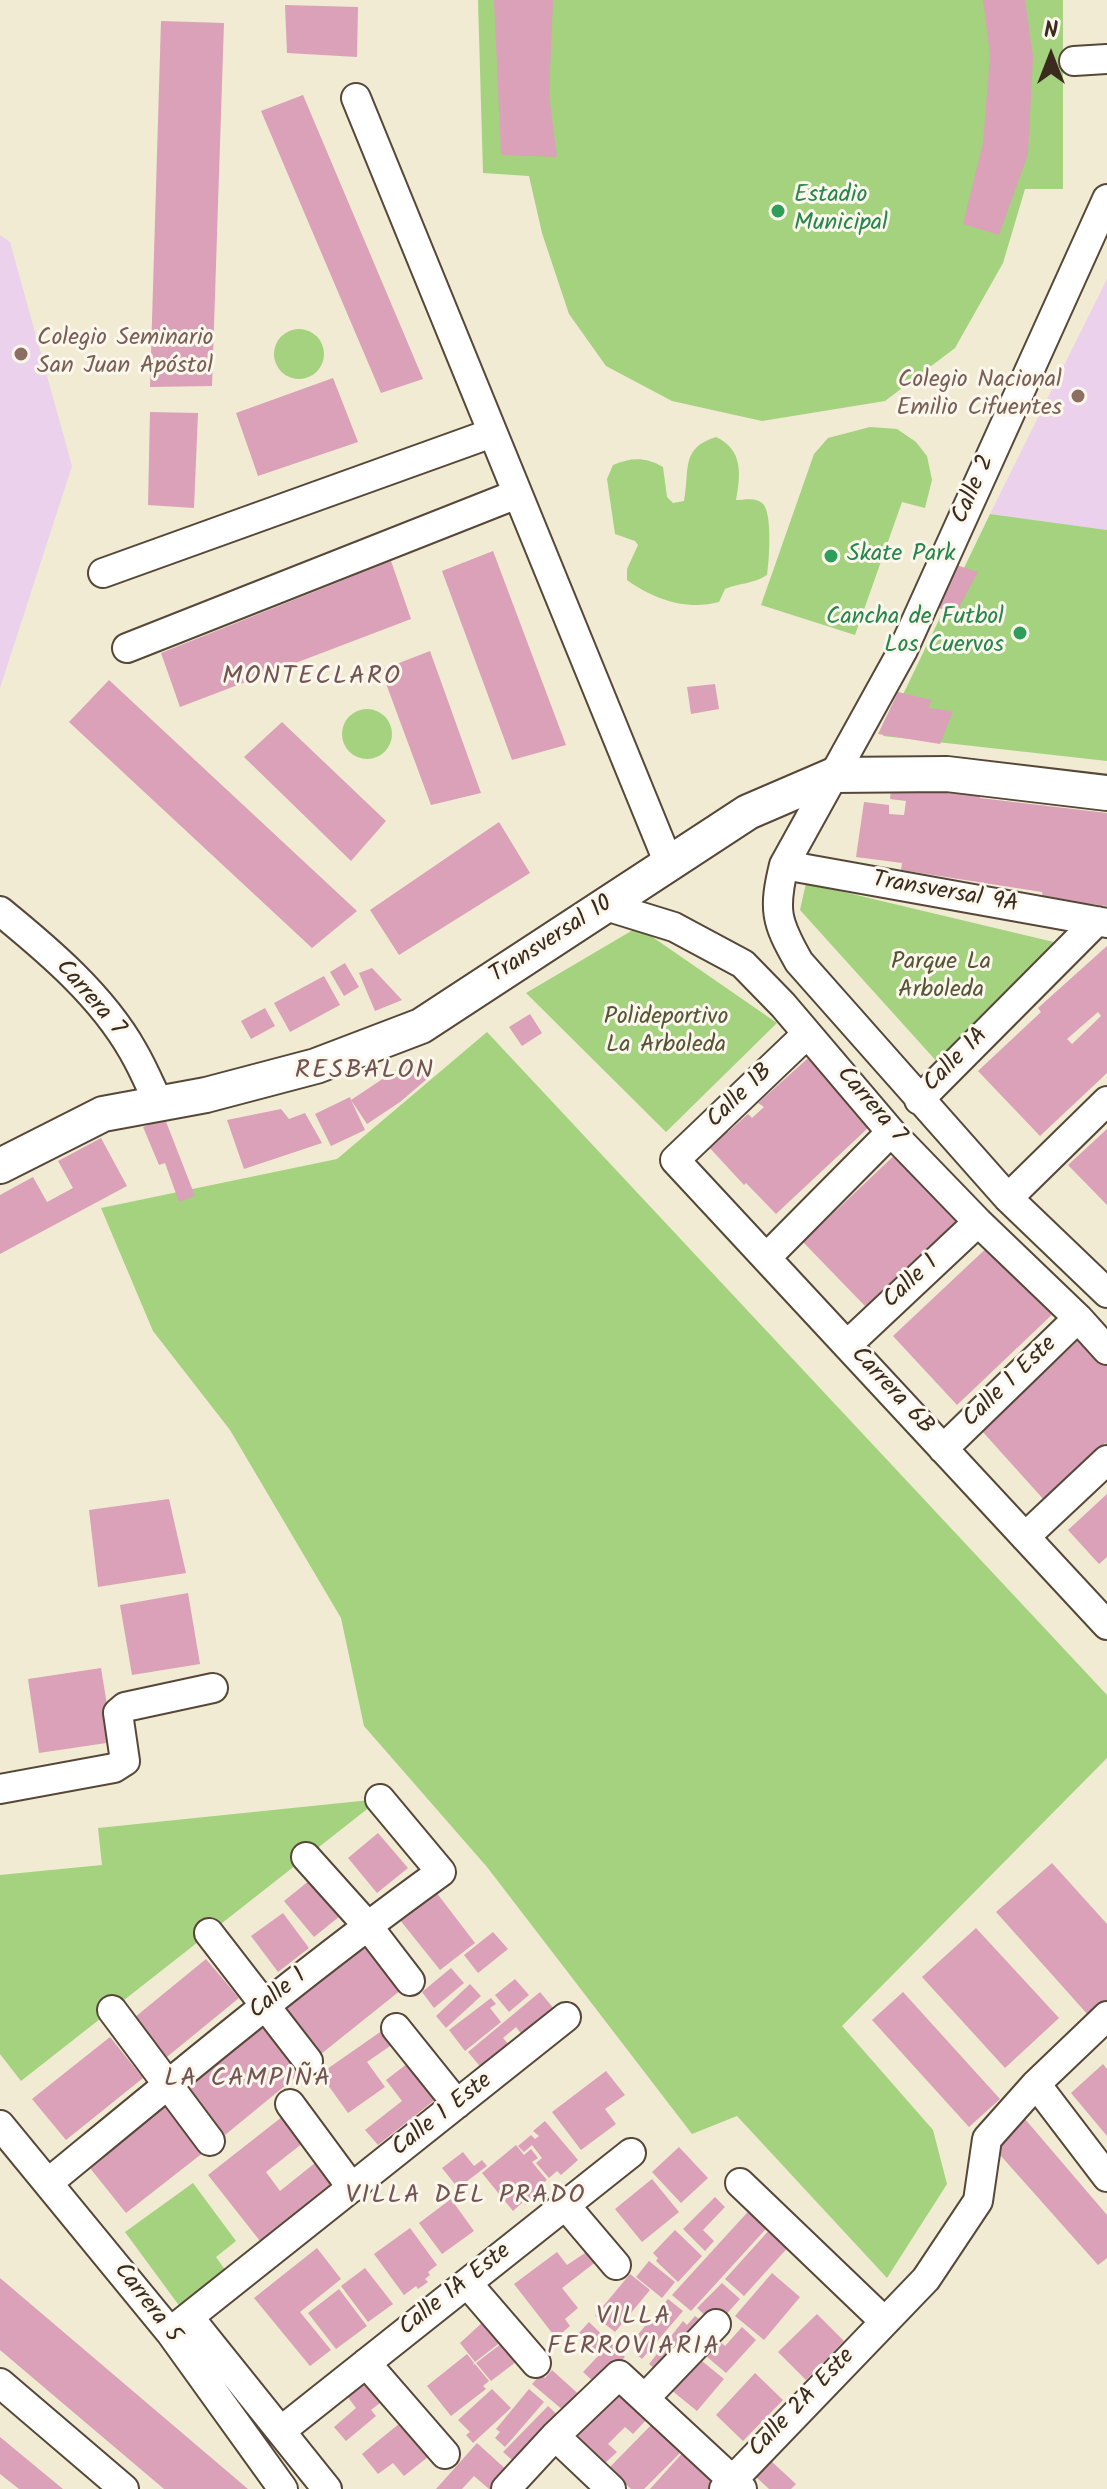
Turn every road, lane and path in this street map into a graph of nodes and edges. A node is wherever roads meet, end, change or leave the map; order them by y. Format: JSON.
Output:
{"nodes":[{"id":1,"x":1107,"y":59,"type":"edge"},
{"id":2,"x":1074,"y":61,"type":"dead end"},
{"id":3,"x":356,"y":98,"type":"dead end"},
{"id":4,"x":1107,"y":199,"type":"edge"},
{"id":5,"x":492,"y":433,"type":"junction"},
{"id":6,"x":517,"y":494,"type":"junction"},
{"id":7,"x":103,"y":573,"type":"dead end"},
{"id":8,"x":127,"y":648,"type":"dead end"},
{"id":9,"x":834,"y":775,"type":"junction"},
{"id":10,"x":1107,"y":793,"type":"edge"},
{"id":11,"x":669,"y":864,"type":"junction"},
{"id":12,"x":784,"y":865,"type":"junction"},
{"id":13,"x":606,"y":906,"type":"junction"},
{"id":14,"x":0,"y":911,"type":"edge"},
{"id":15,"x":1102,"y":922,"type":"edge"},
{"id":16,"x":807,"y":1034,"type":"junction"},
{"id":17,"x":919,"y":1100,"type":"junction"},
{"id":18,"x":1107,"y":1101,"type":"edge"},
{"id":19,"x":158,"y":1102,"type":"junction"},
{"id":20,"x":891,"y":1132,"type":"junction"},
{"id":21,"x":675,"y":1160,"type":"joint"},
{"id":22,"x":0,"y":1166,"type":"edge"},
{"id":23,"x":1008,"y":1198,"type":"junction"},
{"id":24,"x":978,"y":1222,"type":"junction"},
{"id":25,"x":766,"y":1258,"type":"junction"},
{"id":26,"x":1106,"y":1290,"type":"edge"},
{"id":27,"x":1078,"y":1318,"type":"junction"},
{"id":28,"x":847,"y":1345,"type":"junction"},
{"id":29,"x":1107,"y":1350,"type":"edge"},
{"id":30,"x":943,"y":1449,"type":"junction"},
{"id":31,"x":1107,"y":1460,"type":"edge"},
{"id":32,"x":1025,"y":1537,"type":"junction"},
{"id":33,"x":1107,"y":1625,"type":"edge"},
{"id":34,"x":213,"y":1688,"type":"dead end"},
{"id":35,"x":0,"y":1789,"type":"edge"},
{"id":36,"x":380,"y":1799,"type":"dead end"},
{"id":37,"x":306,"y":1857,"type":"dead end"},
{"id":38,"x":367,"y":1925,"type":"junction"},
{"id":39,"x":209,"y":1933,"type":"dead end"},
{"id":40,"x":410,"y":1981,"type":"dead end"},
{"id":41,"x":265,"y":2006,"type":"junction"},
{"id":42,"x":112,"y":2010,"type":"dead end"},
{"id":43,"x":1107,"y":2016,"type":"edge"},
{"id":44,"x":566,"y":2017,"type":"dead end"},
{"id":45,"x":396,"y":2028,"type":"dead end"},
{"id":46,"x":308,"y":2061,"type":"dead end"},
{"id":47,"x":1036,"y":2084,"type":"junction"},
{"id":48,"x":169,"y":2085,"type":"junction"},
{"id":49,"x":290,"y":2104,"type":"dead end"},
{"id":50,"x":457,"y":2104,"type":"junction"},
{"id":51,"x":0,"y":2125,"type":"edge"},
{"id":52,"x":210,"y":2141,"type":"dead end"},
{"id":53,"x":631,"y":2153,"type":"dead end"},
{"id":54,"x":1107,"y":2177,"type":"edge"},
{"id":55,"x":48,"y":2183,"type":"junction"},
{"id":56,"x":740,"y":2183,"type":"dead end"},
{"id":57,"x":352,"y":2188,"type":"junction"},
{"id":58,"x":565,"y":2205,"type":"junction"},
{"id":59,"x":616,"y":2265,"type":"dead end"},
{"id":60,"x":467,"y":2283,"type":"junction"},
{"id":61,"x":884,"y":2321,"type":"junction"},
{"id":62,"x":179,"y":2324,"type":"junction"},
{"id":63,"x":716,"y":2324,"type":"dead end"},
{"id":64,"x":366,"y":2363,"type":"junction"},
{"id":65,"x":536,"y":2363,"type":"dead end"},
{"id":66,"x":0,"y":2383,"type":"edge"},
{"id":67,"x":646,"y":2397,"type":"junction"},
{"id":68,"x":282,"y":2430,"type":"junction"},
{"id":69,"x":555,"y":2436,"type":"junction"},
{"id":70,"x":445,"y":2454,"type":"dead end"},
{"id":71,"x":732,"y":2486,"type":"edge"},
{"id":72,"x":124,"y":2489,"type":"edge"},
{"id":73,"x":283,"y":2489,"type":"edge"},
{"id":74,"x":327,"y":2489,"type":"edge"},
{"id":75,"x":506,"y":2489,"type":"edge"},
{"id":76,"x":611,"y":2489,"type":"edge"}],
"edges":[{"from":1,"to":2,"type":"street"},
{"from":3,"to":5,"type":"street"},
{"from":4,"to":9,"type":"street","name":"Calle 2"},
{"from":5,"to":6,"type":"street"},
{"from":5,"to":7,"type":"street"},
{"from":6,"to":8,"type":"street"},
{"from":6,"to":11,"type":"street"},
{"from":9,"to":10,"type":"main road","name":"Transversal 10"},
{"from":9,"to":11,"type":"main road","name":"Transversal 10"},
{"from":9,"to":12,"type":"street","name":"Carrera 7"},
{"from":11,"to":13,"type":"main road","name":"Transversal 10"},
{"from":12,"to":15,"type":"street","name":"Transversal 9A"},
{"from":12,"to":17,"type":"street","name":"Carrera 7"},
{"from":13,"to":16,"type":"street","name":"Carrera 7"},
{"from":13,"to":19,"type":"main road","name":"Transversal 10"},
{"from":14,"to":19,"type":"street","name":"Carrera 7"},
{"from":15,"to":17,"type":"street","name":"Calle 1A"},
{"from":16,"to":20,"type":"street","name":"Carrera 7"},
{"from":16,"to":21,"type":"street","name":"Calle 1B"},
{"from":17,"to":23,"type":"street","name":"Carrera 7"},
{"from":18,"to":23,"type":"street"},
{"from":19,"to":22,"type":"main road","name":"Transversal 10"},
{"from":20,"to":24,"type":"street","name":"Carrera 7"},
{"from":20,"to":25,"type":"street"},
{"from":21,"to":25,"type":"street","name":"Carrera 6B"},
{"from":23,"to":26,"type":"street","name":"Carrera 7"},
{"from":24,"to":27,"type":"street","name":"Carrera 7"},
{"from":24,"to":28,"type":"street","name":"Calle 1"},
{"from":25,"to":28,"type":"street","name":"Carrera 6B"},
{"from":27,"to":29,"type":"street","name":"Carrera 7"},
{"from":27,"to":30,"type":"street","name":"Calle 1 Este"},
{"from":28,"to":30,"type":"street","name":"Carrera 6B"},
{"from":30,"to":32,"type":"street","name":"Carrera 6B"},
{"from":31,"to":32,"type":"street"},
{"from":32,"to":33,"type":"street","name":"Carrera 6B"},
{"from":34,"to":35,"type":"street"},
{"from":36,"to":38,"type":"street","name":"Calle 1"},
{"from":37,"to":38,"type":"street"},
{"from":38,"to":40,"type":"street"},
{"from":38,"to":41,"type":"street","name":"Calle 1"},
{"from":39,"to":41,"type":"street"},
{"from":41,"to":46,"type":"street"},
{"from":41,"to":48,"type":"street","name":"Calle 1"},
{"from":42,"to":48,"type":"street"},
{"from":43,"to":47,"type":"street","name":"Calle 2A Este"},
{"from":44,"to":50,"type":"street","name":"Calle 1 Este"},
{"from":45,"to":50,"type":"street"},
{"from":47,"to":54,"type":"street"},
{"from":47,"to":61,"type":"street","name":"Calle 2A Este"},
{"from":48,"to":52,"type":"street"},
{"from":48,"to":55,"type":"street","name":"Calle 1"},
{"from":49,"to":57,"type":"street"},
{"from":50,"to":57,"type":"street","name":"Calle 1 Este"},
{"from":51,"to":55,"type":"street","name":"Carrera 5"},
{"from":53,"to":58,"type":"street","name":"Calle 1A Este"},
{"from":55,"to":62,"type":"street","name":"Carrera 5"},
{"from":56,"to":61,"type":"street"},
{"from":57,"to":62,"type":"street","name":"Calle 1 Este"},
{"from":58,"to":59,"type":"street"},
{"from":58,"to":60,"type":"street","name":"Calle 1A Este"},
{"from":60,"to":64,"type":"street","name":"Calle 1A Este"},
{"from":60,"to":65,"type":"street"},
{"from":61,"to":71,"type":"street","name":"Calle 2A Este"},
{"from":62,"to":68,"type":"street","name":"Carrera 5"},
{"from":62,"to":73,"type":"street","name":"Carrera 5"},
{"from":63,"to":67,"type":"street"},
{"from":64,"to":68,"type":"street","name":"Calle 1A Este"},
{"from":64,"to":70,"type":"street"},
{"from":66,"to":72,"type":"street"},
{"from":67,"to":69,"type":"street"},
{"from":67,"to":71,"type":"street"},
{"from":68,"to":74,"type":"street","name":"Carrera 5"},
{"from":69,"to":75,"type":"street"},
{"from":69,"to":76,"type":"street"}]}
